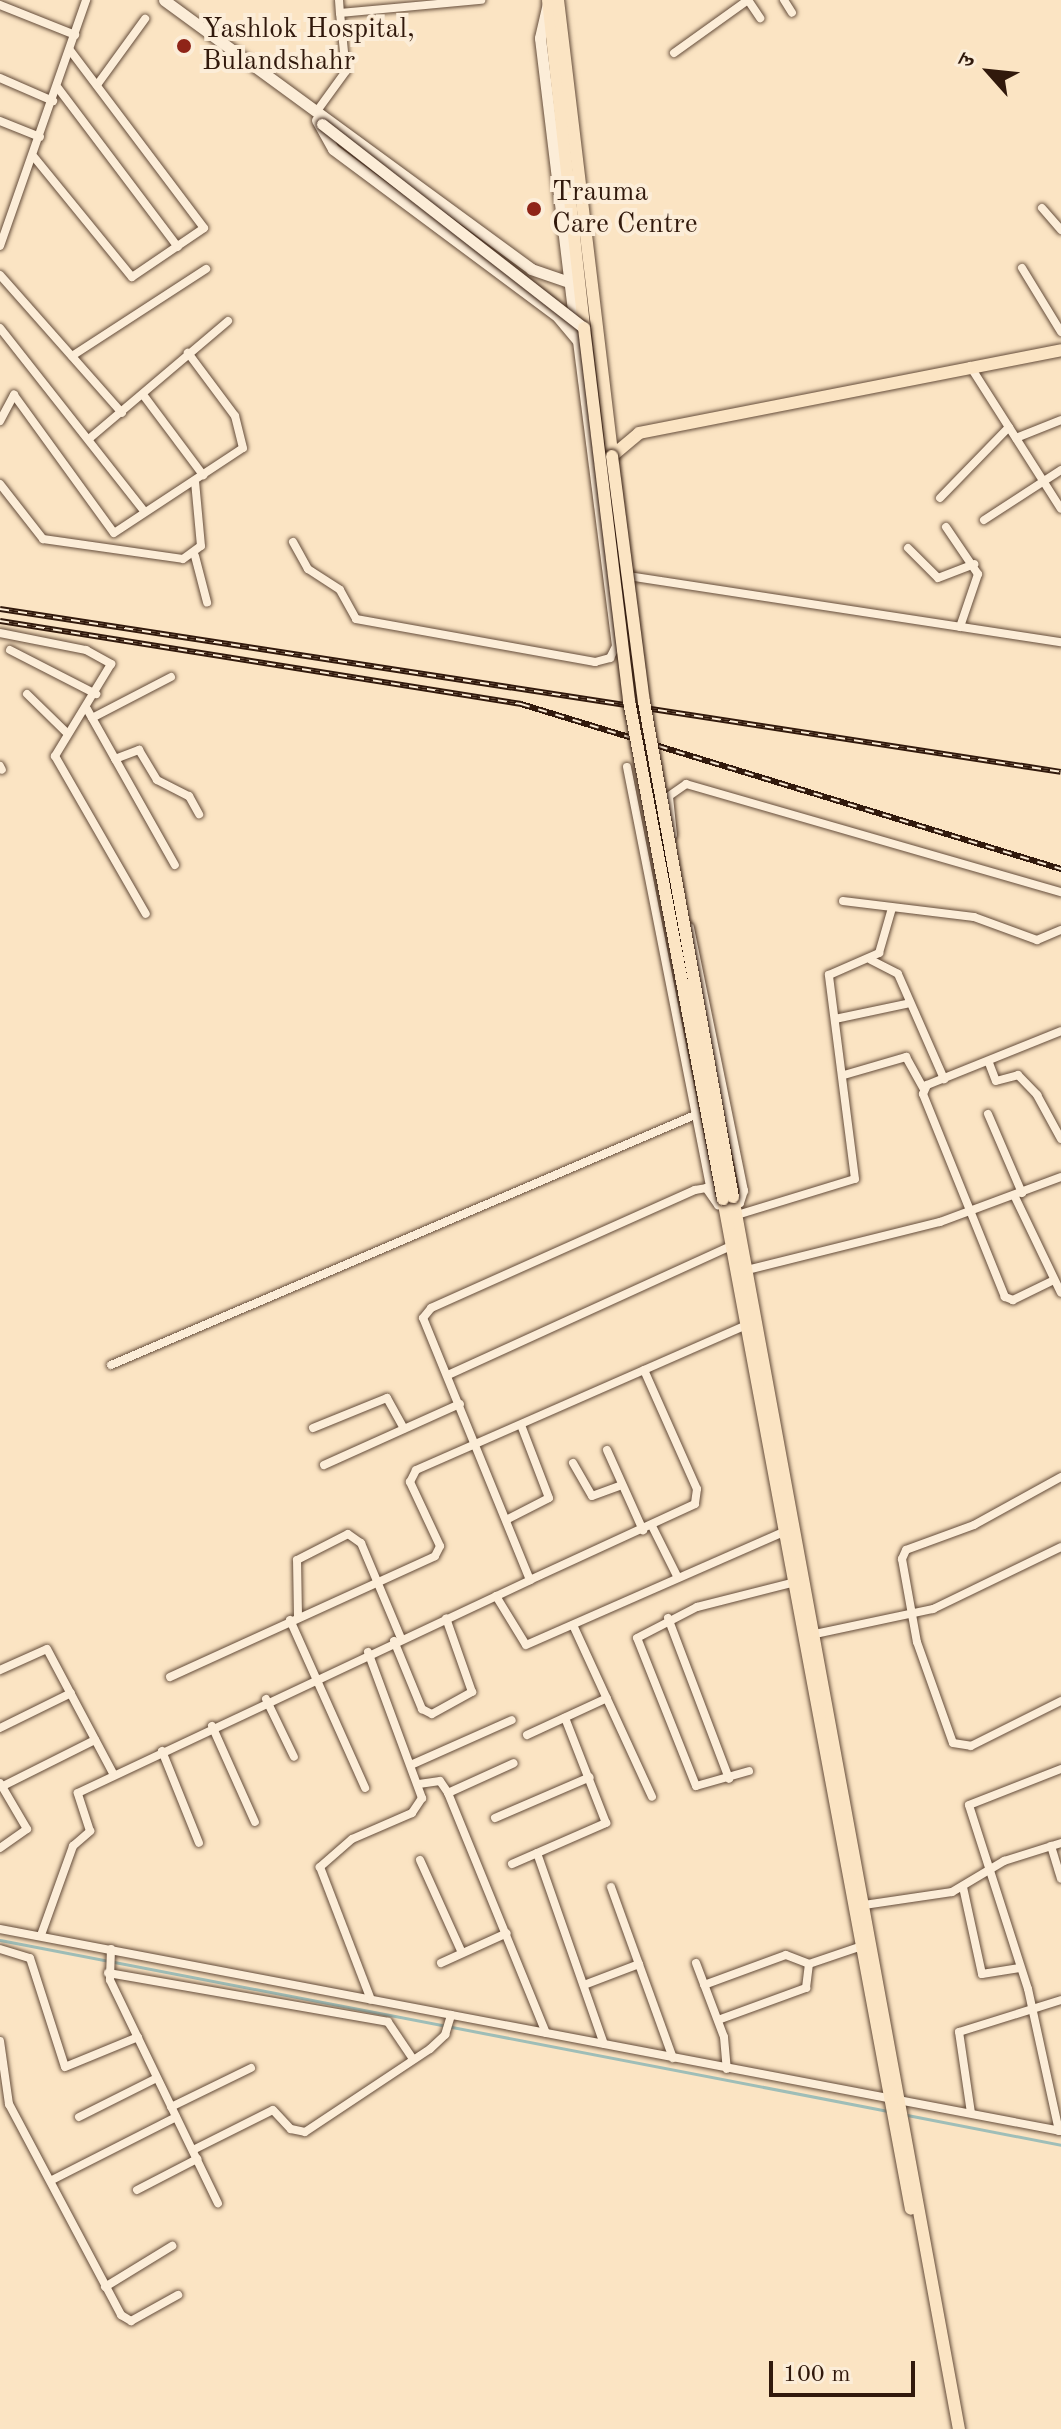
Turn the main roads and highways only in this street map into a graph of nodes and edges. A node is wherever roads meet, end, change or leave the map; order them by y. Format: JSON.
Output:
{"nodes":[{"id":1,"x":551,"y":1,"type":"edge"},
{"id":2,"x":1061,"y":350,"type":"edge"},
{"id":3,"x":612,"y":456,"type":"junction"},
{"id":4,"x":731,"y":1205,"type":"junction"},
{"id":5,"x":896,"y":2106,"type":"junction"},
{"id":6,"x":951,"y":2429,"type":"edge"},
{"id":7,"x":959,"y":2429,"type":"edge"}],
"edges":[{"from":1,"to":3,"type":"main road"},
{"from":1,"to":4,"type":"main road","bridge":true},
{"from":2,"to":3,"type":"main road"},
{"from":3,"to":4,"type":"main road","bridge":true},
{"from":4,"to":5,"type":"main road"},
{"from":4,"to":5,"type":"main road"},
{"from":5,"to":6,"type":"main road"},
{"from":5,"to":7,"type":"main road"}]}
